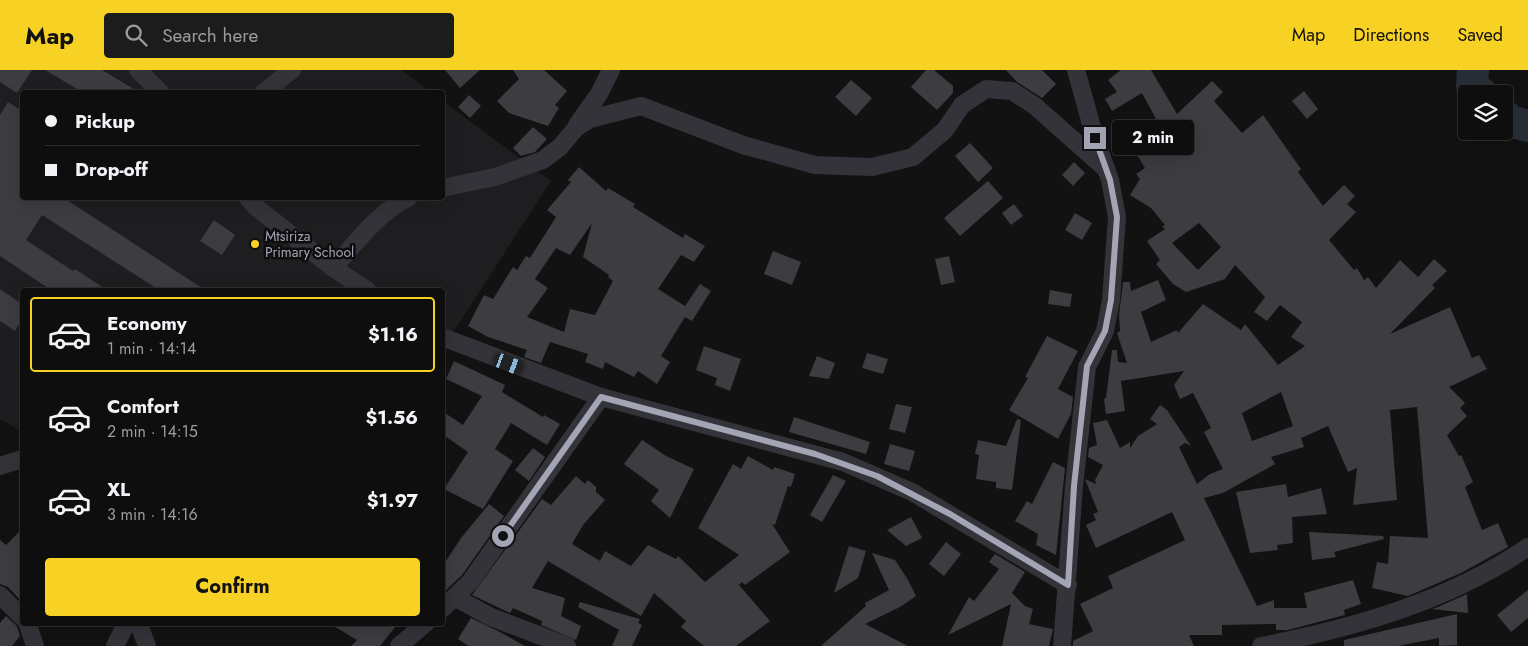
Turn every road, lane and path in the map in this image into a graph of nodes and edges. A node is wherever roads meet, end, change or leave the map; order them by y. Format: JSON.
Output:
{"nodes":[{"id":1,"x":138,"y":70,"type":"edge"},
{"id":2,"x":292,"y":70,"type":"edge"},
{"id":3,"x":611,"y":70,"type":"edge"},
{"id":4,"x":1076,"y":70,"type":"edge"},
{"id":5,"x":158,"y":90,"type":"edge"},
{"id":6,"x":267,"y":90,"type":"edge"},
{"id":7,"x":576,"y":128,"type":"junction"},
{"id":8,"x":1106,"y":169,"type":"junction"},
{"id":9,"x":445,"y":187,"type":"edge"},
{"id":10,"x":250,"y":200,"type":"edge"},
{"id":11,"x":404,"y":200,"type":"edge"},
{"id":12,"x":333,"y":268,"type":"junction"},
{"id":13,"x":364,"y":288,"type":"edge"},
{"id":14,"x":445,"y":338,"type":"edge"},
{"id":15,"x":601,"y":397,"type":"junction"},
{"id":16,"x":20,"y":460,"type":"edge"},
{"id":17,"x":0,"y":466,"type":"edge"},
{"id":18,"x":1528,"y":547,"type":"edge"},
{"id":19,"x":1068,"y":585,"type":"junction"},
{"id":20,"x":0,"y":595,"type":"edge"},
{"id":21,"x":449,"y":603,"type":"edge"},
{"id":22,"x":20,"y":615,"type":"edge"},
{"id":23,"x":28,"y":626,"type":"edge"},
{"id":24,"x":125,"y":626,"type":"edge"},
{"id":25,"x":140,"y":626,"type":"edge"},
{"id":26,"x":422,"y":626,"type":"edge"},
{"id":27,"x":35,"y":646,"type":"edge"},
{"id":28,"x":115,"y":646,"type":"edge"},
{"id":29,"x":147,"y":646,"type":"edge"},
{"id":30,"x":399,"y":646,"type":"edge"},
{"id":31,"x":567,"y":646,"type":"edge"},
{"id":32,"x":1062,"y":646,"type":"edge"},
{"id":33,"x":1261,"y":646,"type":"edge"}],
"edges":[{"from":1,"to":5,"type":"street"},
{"from":2,"to":6,"type":"street"},
{"from":3,"to":7,"type":"street"},
{"from":4,"to":8,"type":"street"},
{"from":7,"to":8,"type":"street"},
{"from":7,"to":9,"type":"street"},
{"from":8,"to":19,"type":"street"},
{"from":10,"to":12,"type":"street"},
{"from":11,"to":12,"type":"street"},
{"from":12,"to":13,"type":"street"},
{"from":14,"to":15,"type":"street"},
{"from":15,"to":19,"type":"street"},
{"from":15,"to":21,"type":"street"},
{"from":16,"to":17,"type":"street"},
{"from":18,"to":33,"type":"street"},
{"from":19,"to":32,"type":"street"},
{"from":20,"to":22,"type":"street"},
{"from":21,"to":31,"type":"street"},
{"from":23,"to":27,"type":"street"},
{"from":24,"to":28,"type":"street"},
{"from":25,"to":29,"type":"street"},
{"from":26,"to":30,"type":"street"}]}
